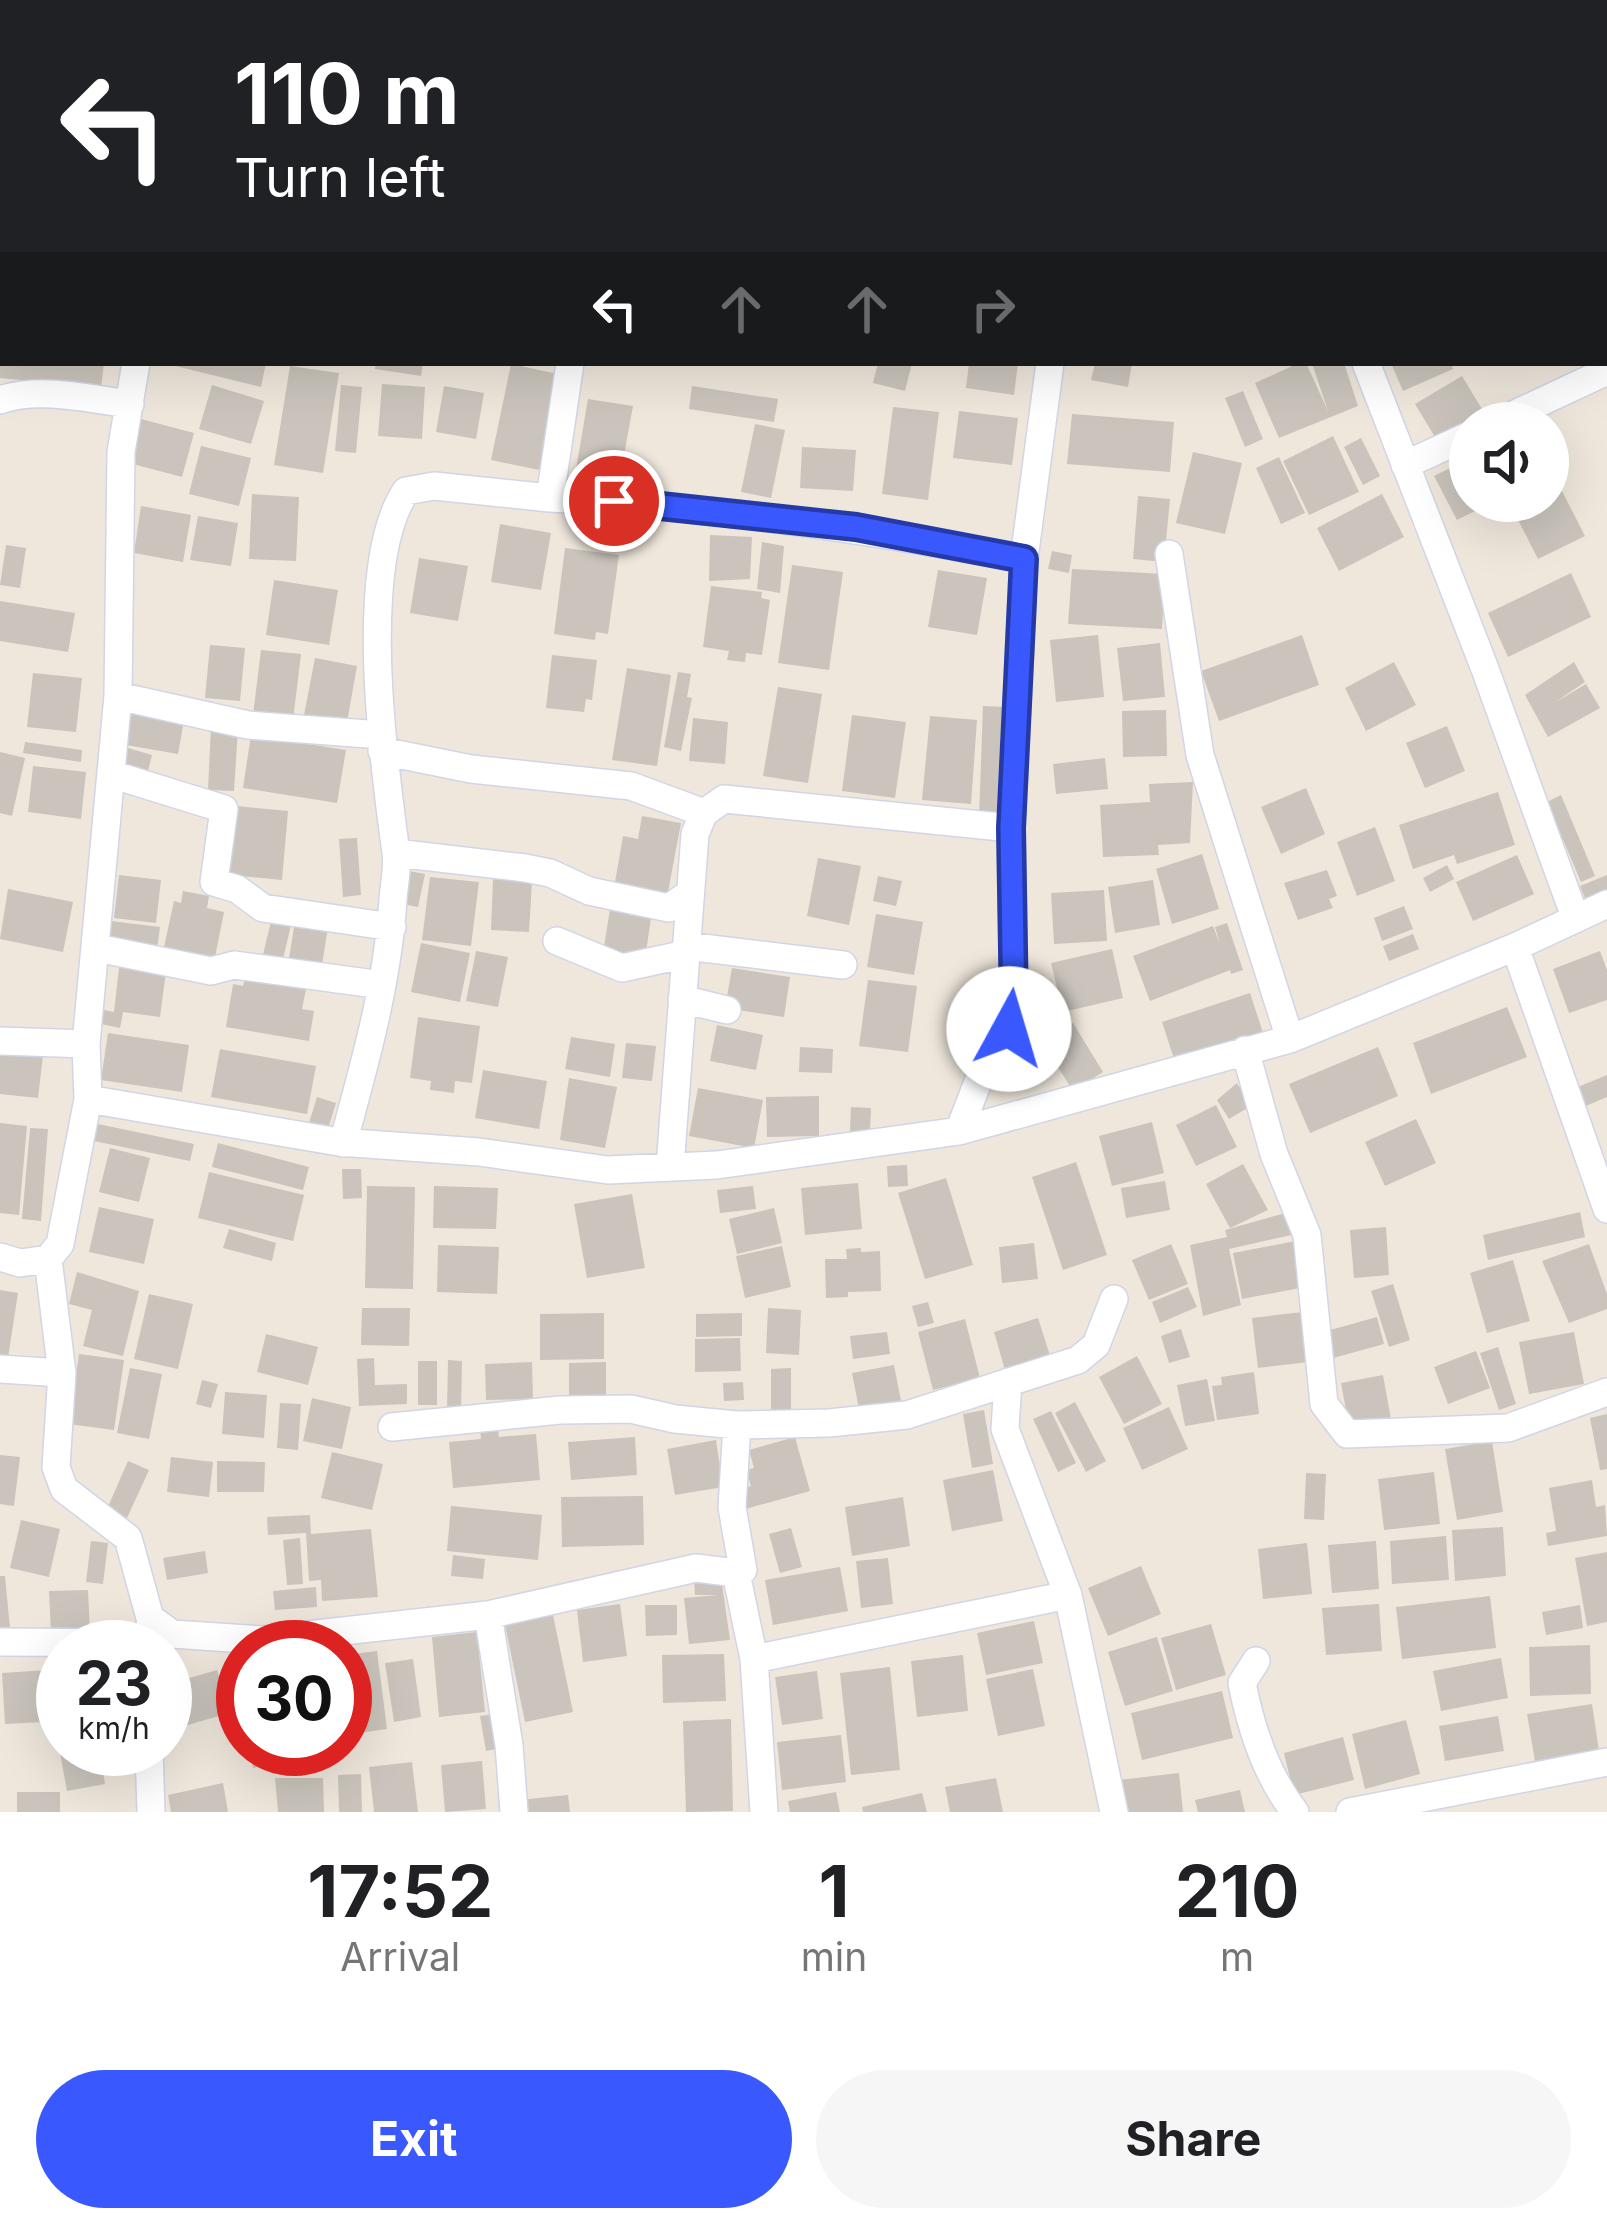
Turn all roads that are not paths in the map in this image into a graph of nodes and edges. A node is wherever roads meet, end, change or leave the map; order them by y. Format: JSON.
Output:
{"nodes":[{"id":1,"x":136,"y":366,"type":"edge"},
{"id":2,"x":570,"y":366,"type":"edge"},
{"id":3,"x":1050,"y":366,"type":"edge"},
{"id":4,"x":1367,"y":366,"type":"edge"},
{"id":5,"x":1607,"y":371,"type":"edge"},
{"id":6,"x":0,"y":400,"type":"edge"},
{"id":7,"x":1541,"y":402,"type":"edge"},
{"id":8,"x":130,"y":404,"type":"junction"},
{"id":9,"x":1449,"y":445,"type":"edge"},
{"id":10,"x":1405,"y":465,"type":"junction"},
{"id":11,"x":550,"y":497,"type":"junction"},
{"id":12,"x":1169,"y":554,"type":"dead end"},
{"id":13,"x":1024,"y":559,"type":"junction"},
{"id":14,"x":118,"y":696,"type":"junction"},
{"id":15,"x":381,"y":743,"type":"junction"},
{"id":16,"x":111,"y":774,"type":"junction"},
{"id":17,"x":704,"y":813,"type":"junction"},
{"id":18,"x":1011,"y":828,"type":"junction"},
{"id":19,"x":396,"y":854,"type":"junction"},
{"id":20,"x":690,"y":893,"type":"junction"},
{"id":21,"x":1607,"y":904,"type":"edge"},
{"id":22,"x":1575,"y":917,"type":"junction"},
{"id":23,"x":392,"y":927,"type":"junction"},
{"id":24,"x":557,"y":941,"type":"dead end"},
{"id":25,"x":1516,"y":947,"type":"junction"},
{"id":26,"x":97,"y":948,"type":"junction"},
{"id":27,"x":686,"y":950,"type":"junction"},
{"id":28,"x":843,"y":965,"type":"dead end"},
{"id":29,"x":382,"y":985,"type":"junction"},
{"id":30,"x":682,"y":999,"type":"junction"},
{"id":31,"x":727,"y":1010,"type":"dead end"},
{"id":32,"x":1290,"y":1039,"type":"junction"},
{"id":33,"x":0,"y":1042,"type":"edge"},
{"id":34,"x":86,"y":1044,"type":"junction"},
{"id":35,"x":1245,"y":1050,"type":"junction"},
{"id":36,"x":88,"y":1100,"type":"junction"},
{"id":37,"x":959,"y":1131,"type":"junction"},
{"id":38,"x":343,"y":1143,"type":"junction"},
{"id":39,"x":670,"y":1167,"type":"junction"},
{"id":40,"x":1607,"y":1209,"type":"edge"},
{"id":41,"x":0,"y":1257,"type":"edge"},
{"id":42,"x":48,"y":1259,"type":"junction"},
{"id":43,"x":1114,"y":1299,"type":"dead end"},
{"id":44,"x":0,"y":1369,"type":"edge"},
{"id":45,"x":62,"y":1373,"type":"junction"},
{"id":46,"x":1008,"y":1382,"type":"junction"},
{"id":47,"x":1607,"y":1392,"type":"edge"},
{"id":48,"x":737,"y":1425,"type":"junction"},
{"id":49,"x":392,"y":1427,"type":"dead end"},
{"id":50,"x":736,"y":1573,"type":"junction"},
{"id":51,"x":1068,"y":1595,"type":"junction"},
{"id":52,"x":488,"y":1615,"type":"junction"},
{"id":53,"x":148,"y":1620,"type":"edge"},
{"id":54,"x":192,"y":1635,"type":"edge"},
{"id":55,"x":36,"y":1641,"type":"edge"},
{"id":56,"x":0,"y":1642,"type":"edge"},
{"id":57,"x":754,"y":1659,"type":"junction"},
{"id":58,"x":1256,"y":1661,"type":"dead end"},
{"id":59,"x":1607,"y":1762,"type":"edge"},
{"id":60,"x":150,"y":1776,"type":"edge"},
{"id":61,"x":151,"y":1812,"type":"edge"},
{"id":62,"x":514,"y":1812,"type":"edge"},
{"id":63,"x":764,"y":1812,"type":"edge"},
{"id":64,"x":1114,"y":1812,"type":"edge"},
{"id":65,"x":1295,"y":1812,"type":"edge"},
{"id":66,"x":1352,"y":1812,"type":"edge"}],
"edges":[{"from":1,"to":8,"type":"street"},
{"from":2,"to":11,"type":"street"},
{"from":3,"to":13,"type":"street"},
{"from":4,"to":10,"type":"street"},
{"from":5,"to":7,"type":"street"},
{"from":6,"to":8,"type":"street"},
{"from":8,"to":14,"type":"street"},
{"from":9,"to":10,"type":"street"},
{"from":10,"to":22,"type":"street"},
{"from":11,"to":13,"type":"street"},
{"from":11,"to":15,"type":"street"},
{"from":12,"to":32,"type":"street"},
{"from":13,"to":18,"type":"street"},
{"from":14,"to":15,"type":"street"},
{"from":14,"to":16,"type":"street"},
{"from":15,"to":17,"type":"street"},
{"from":15,"to":19,"type":"street"},
{"from":16,"to":23,"type":"street"},
{"from":16,"to":26,"type":"street"},
{"from":17,"to":18,"type":"street"},
{"from":17,"to":20,"type":"street"},
{"from":18,"to":37,"type":"street"},
{"from":19,"to":20,"type":"street"},
{"from":19,"to":23,"type":"street"},
{"from":20,"to":27,"type":"street"},
{"from":21,"to":22,"type":"street"},
{"from":22,"to":25,"type":"street"},
{"from":23,"to":29,"type":"street"},
{"from":24,"to":27,"type":"street"},
{"from":25,"to":32,"type":"street"},
{"from":25,"to":40,"type":"street"},
{"from":26,"to":29,"type":"street"},
{"from":26,"to":34,"type":"street"},
{"from":27,"to":28,"type":"street"},
{"from":27,"to":30,"type":"street"},
{"from":29,"to":38,"type":"street"},
{"from":30,"to":31,"type":"street"},
{"from":30,"to":39,"type":"street"},
{"from":32,"to":35,"type":"street"},
{"from":33,"to":34,"type":"street"},
{"from":34,"to":36,"type":"street"},
{"from":35,"to":37,"type":"street"},
{"from":35,"to":47,"type":"street"},
{"from":36,"to":38,"type":"street"},
{"from":36,"to":42,"type":"street"},
{"from":37,"to":39,"type":"street"},
{"from":38,"to":39,"type":"street"},
{"from":41,"to":42,"type":"street"},
{"from":42,"to":45,"type":"street"},
{"from":43,"to":46,"type":"street"},
{"from":44,"to":45,"type":"street"},
{"from":45,"to":53,"type":"street"},
{"from":46,"to":48,"type":"street"},
{"from":46,"to":51,"type":"street"},
{"from":48,"to":49,"type":"street"},
{"from":48,"to":50,"type":"street"},
{"from":50,"to":52,"type":"street"},
{"from":50,"to":57,"type":"street"},
{"from":51,"to":57,"type":"street"},
{"from":51,"to":64,"type":"street"},
{"from":52,"to":54,"type":"street"},
{"from":52,"to":62,"type":"street"},
{"from":55,"to":56,"type":"street"},
{"from":57,"to":63,"type":"street"},
{"from":58,"to":65,"type":"street"},
{"from":59,"to":66,"type":"street"},
{"from":60,"to":61,"type":"street"}]}
